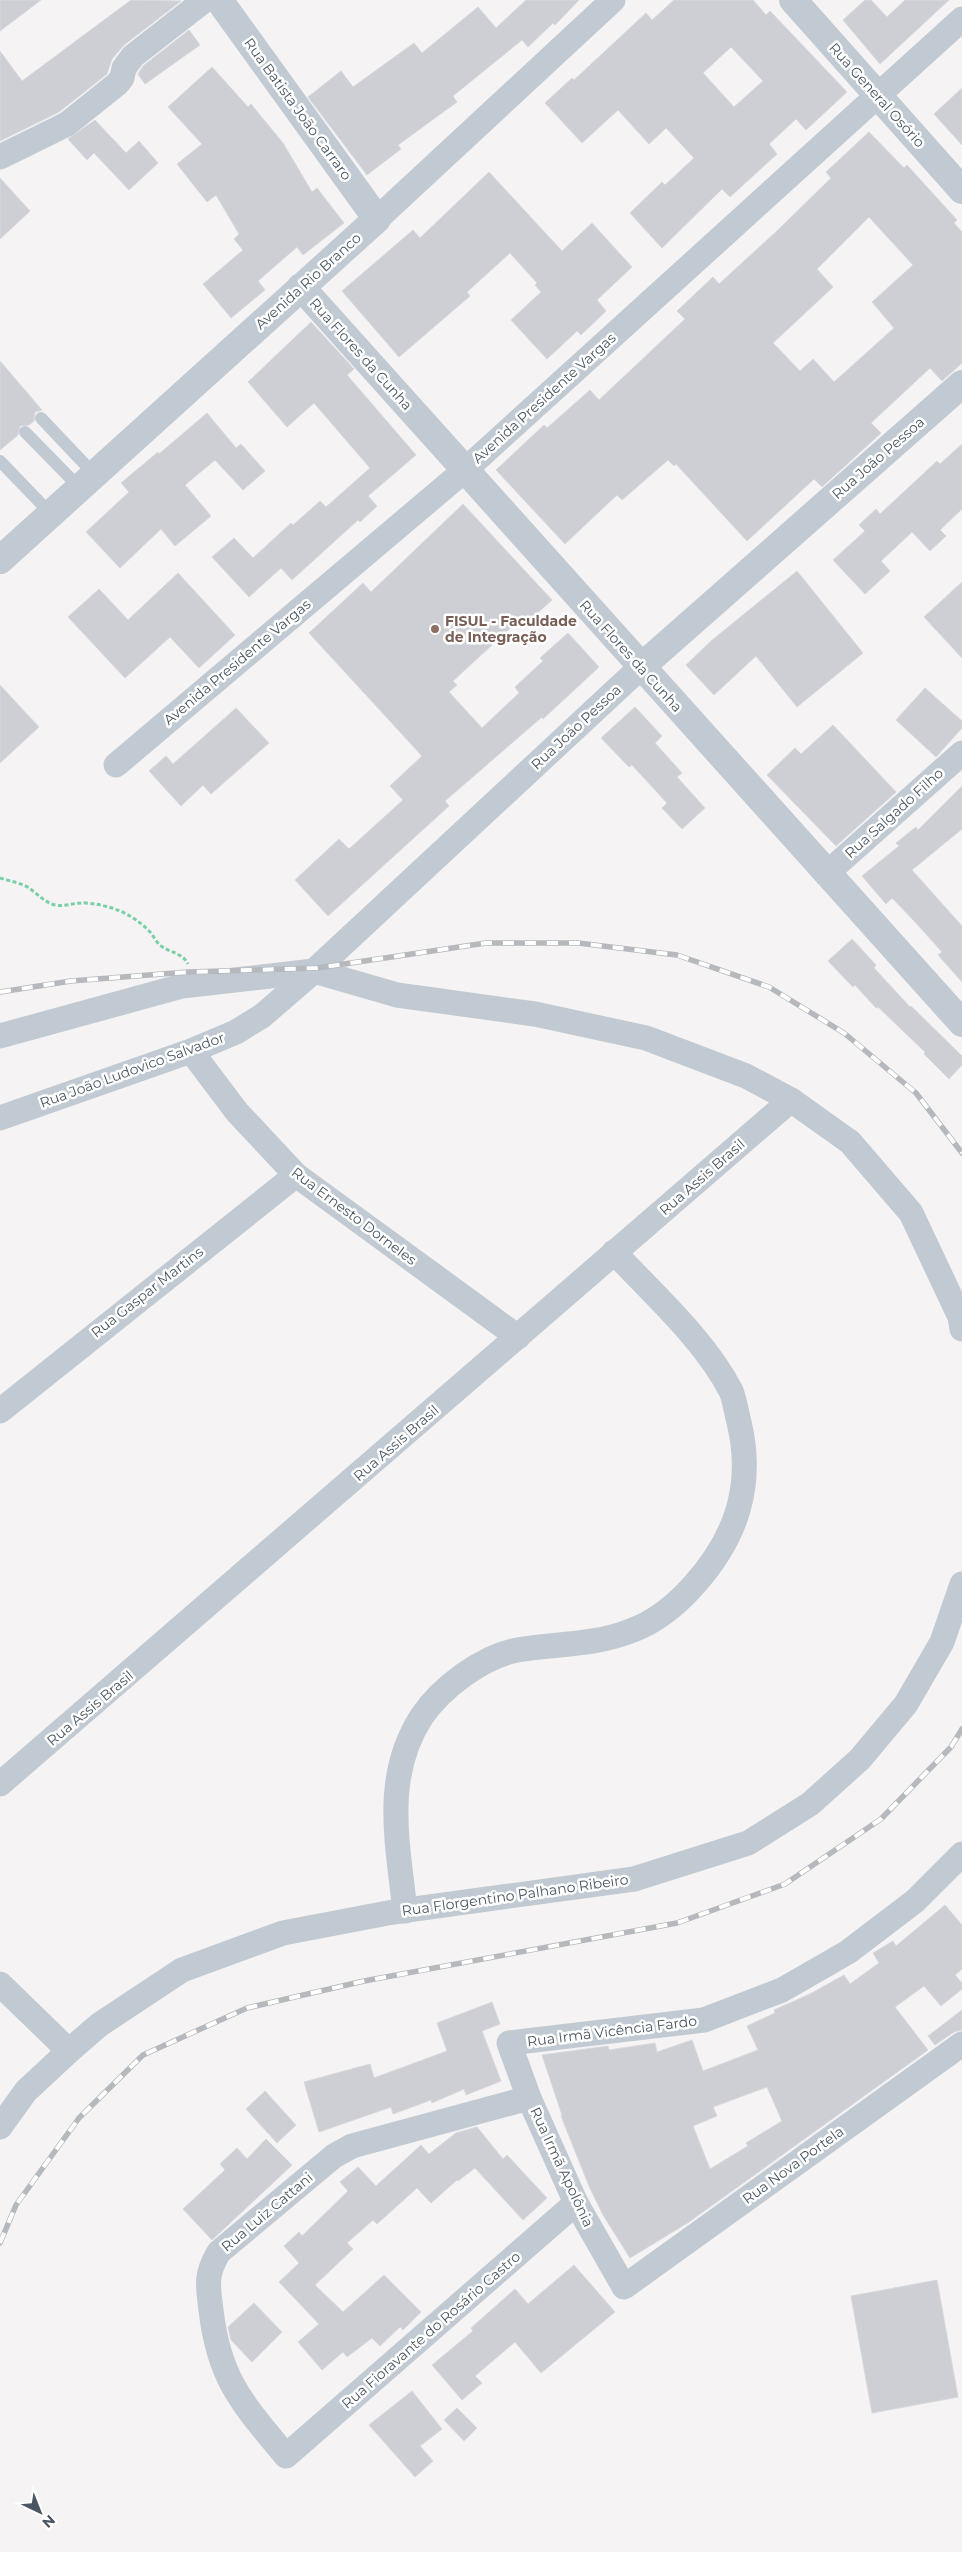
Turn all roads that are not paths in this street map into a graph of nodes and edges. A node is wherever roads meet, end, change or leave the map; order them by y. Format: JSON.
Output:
{"nodes":[{"id":1,"x":205,"y":0,"type":"edge"},
{"id":2,"x":219,"y":0,"type":"edge"},
{"id":3,"x":613,"y":0,"type":"edge"},
{"id":4,"x":793,"y":0,"type":"edge"},
{"id":5,"x":962,"y":19,"type":"edge"},
{"id":6,"x":877,"y":94,"type":"junction"},
{"id":7,"x":0,"y":157,"type":"edge"},
{"id":8,"x":962,"y":190,"type":"edge"},
{"id":9,"x":377,"y":219,"type":"junction"},
{"id":10,"x":301,"y":287,"type":"junction"},
{"id":11,"x":962,"y":384,"type":"edge"},
{"id":12,"x":41,"y":418,"type":"dead end"},
{"id":13,"x":25,"y":432,"type":"dead end"},
{"id":14,"x":0,"y":461,"type":"edge"},
{"id":15,"x":465,"y":470,"type":"junction"},
{"id":16,"x":88,"y":481,"type":"junction"},
{"id":17,"x":51,"y":514,"type":"junction"},
{"id":18,"x":3,"y":552,"type":"edge"},
{"id":19,"x":641,"y":667,"type":"junction"},
{"id":20,"x":962,"y":752,"type":"edge"},
{"id":21,"x":116,"y":765,"type":"dead end"},
{"id":22,"x":826,"y":874,"type":"junction"},
{"id":23,"x":314,"y":971,"type":"junction"},
{"id":24,"x":262,"y":1016,"type":"joint"},
{"id":25,"x":962,"y":1022,"type":"edge"},
{"id":26,"x":0,"y":1036,"type":"edge"},
{"id":27,"x":191,"y":1051,"type":"junction"},
{"id":28,"x":791,"y":1100,"type":"junction"},
{"id":29,"x":0,"y":1118,"type":"edge"},
{"id":30,"x":296,"y":1175,"type":"junction"},
{"id":31,"x":614,"y":1252,"type":"junction"},
{"id":32,"x":962,"y":1328,"type":"edge"},
{"id":33,"x":518,"y":1337,"type":"junction"},
{"id":34,"x":0,"y":1411,"type":"edge"},
{"id":35,"x":962,"y":1584,"type":"edge"},
{"id":36,"x":0,"y":1784,"type":"edge"},
{"id":37,"x":962,"y":1854,"type":"edge"},
{"id":38,"x":405,"y":1911,"type":"junction"},
{"id":39,"x":0,"y":1984,"type":"edge"},
{"id":40,"x":509,"y":2044,"type":"joint"},
{"id":41,"x":962,"y":2044,"type":"edge"},
{"id":42,"x":69,"y":2051,"type":"junction"},
{"id":43,"x":529,"y":2098,"type":"junction"},
{"id":44,"x":0,"y":2127,"type":"edge"},
{"id":45,"x":576,"y":2203,"type":"junction"},
{"id":46,"x":624,"y":2287,"type":"joint"},
{"id":47,"x":286,"y":2456,"type":"joint"}],
"edges":[{"from":1,"to":7,"type":"street"},
{"from":2,"to":9,"type":"street","name":"Rua Batista João Carraro"},
{"from":3,"to":9,"type":"street","name":"Avenida Rio Branco"},
{"from":4,"to":6,"type":"street","name":"Rua General Osório"},
{"from":5,"to":6,"type":"street","name":"Avenida Presidente Vargas"},
{"from":6,"to":8,"type":"street","name":"Rua General Osório"},
{"from":6,"to":15,"type":"street","name":"Avenida Presidente Vargas"},
{"from":9,"to":10,"type":"street","name":"Avenida Rio Branco"},
{"from":10,"to":15,"type":"street","name":"Rua Flores da Cunha"},
{"from":10,"to":16,"type":"street","name":"Avenida Rio Branco"},
{"from":11,"to":19,"type":"street","name":"Rua João Pessoa"},
{"from":12,"to":16,"type":"lane"},
{"from":13,"to":16,"type":"lane"},
{"from":14,"to":17,"type":"lane"},
{"from":15,"to":19,"type":"street","name":"Rua Flores da Cunha"},
{"from":15,"to":21,"type":"street","name":"Avenida Presidente Vargas"},
{"from":16,"to":17,"type":"street","name":"Avenida Rio Branco"},
{"from":17,"to":18,"type":"street","name":"Avenida Rio Branco"},
{"from":19,"to":22,"type":"street","name":"Rua Flores da Cunha"},
{"from":19,"to":23,"type":"street","name":"Rua João Pessoa"},
{"from":20,"to":22,"type":"street","name":"Rua Salgado Filho"},
{"from":22,"to":25,"type":"street","name":"Rua Flores da Cunha"},
{"from":23,"to":24,"type":"street","name":"Rua João Pessoa"},
{"from":23,"to":26,"type":"street"},
{"from":23,"to":28,"type":"street"},
{"from":24,"to":27,"type":"street","name":"Rua João Ludovico Salvador"},
{"from":27,"to":29,"type":"street","name":"Rua João Ludovico Salvador"},
{"from":27,"to":30,"type":"street","name":"Rua Ernesto Dorneles"},
{"from":28,"to":31,"type":"street","name":"Rua Assis Brasil"},
{"from":28,"to":32,"type":"street"},
{"from":30,"to":33,"type":"street","name":"Rua Ernesto Dorneles"},
{"from":30,"to":34,"type":"street","name":"Rua Gaspar Martins"},
{"from":31,"to":33,"type":"street","name":"Rua Assis Brasil"},
{"from":31,"to":38,"type":"street"},
{"from":33,"to":36,"type":"street","name":"Rua Assis Brasil"},
{"from":35,"to":38,"type":"street","name":"Rua Florgentino Palhano Ribeiro"},
{"from":37,"to":40,"type":"street","name":"Rua Irmã Vicência Fardo"},
{"from":38,"to":42,"type":"street","name":"Rua Florgentino Palhano Ribeiro"},
{"from":39,"to":42,"type":"street"},
{"from":40,"to":43,"type":"street","name":"Rua Irmã Apolônia"},
{"from":41,"to":46,"type":"street","name":"Rua Nova Portela"},
{"from":42,"to":44,"type":"street","name":"Rua Florgentino Palhano Ribeiro"},
{"from":43,"to":45,"type":"street","name":"Rua Irmã Apolônia"},
{"from":43,"to":47,"type":"street","name":"Rua Luiz Cattani"},
{"from":45,"to":46,"type":"street","name":"Rua Irmã Apolônia"},
{"from":45,"to":47,"type":"street","name":"Rua Fioravante do Rosário Castro"}]}
